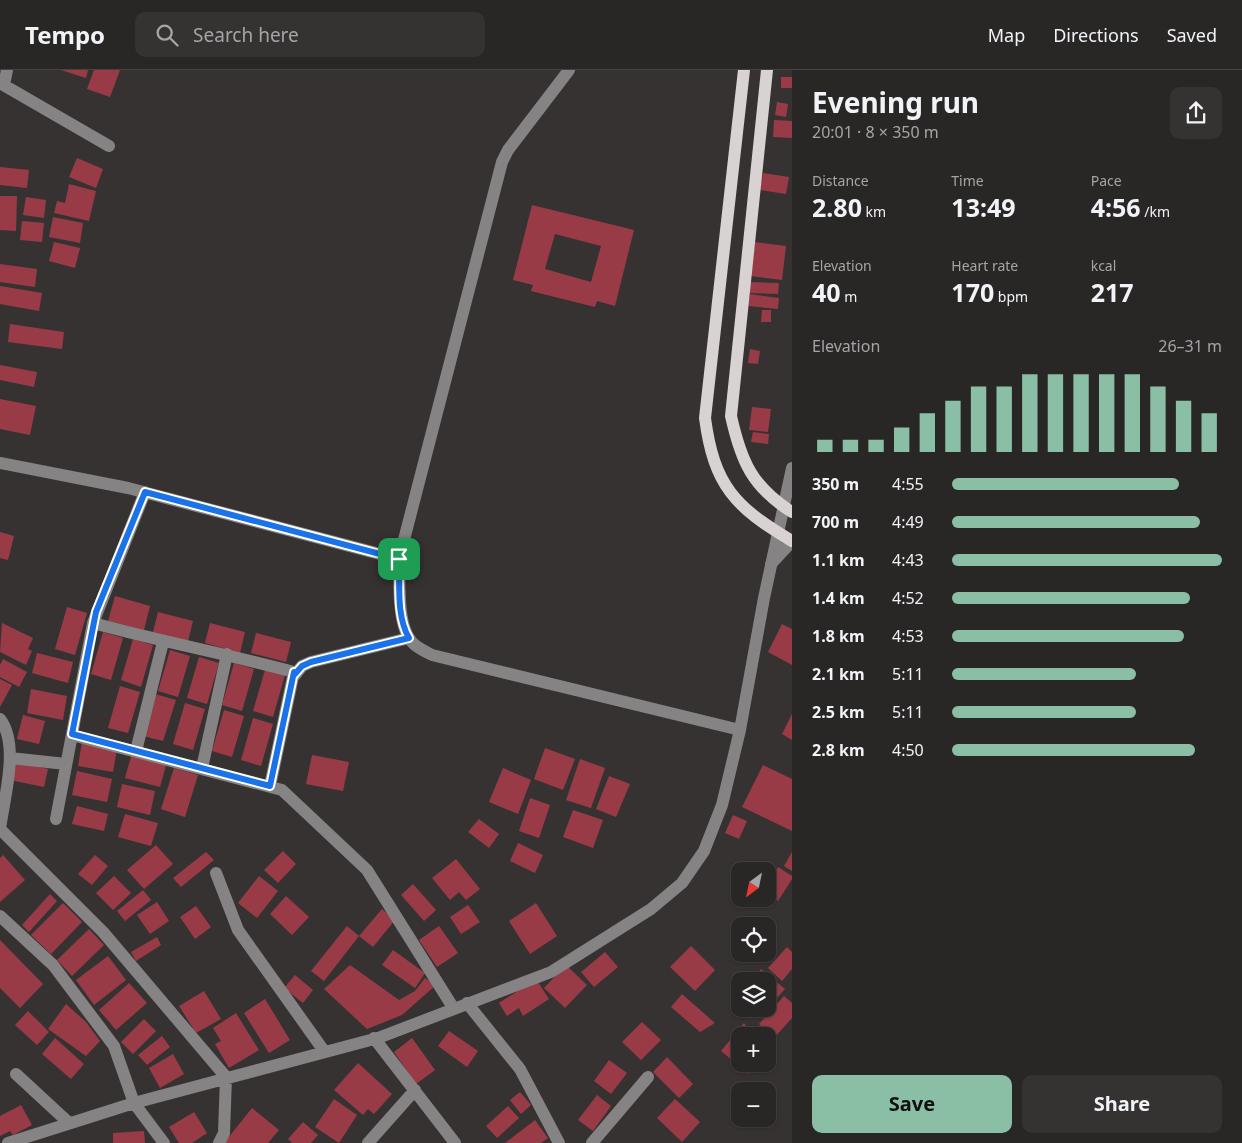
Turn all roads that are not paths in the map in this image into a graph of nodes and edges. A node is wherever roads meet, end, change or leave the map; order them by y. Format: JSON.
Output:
{"nodes":[{"id":1,"x":7,"y":70,"type":"edge"},
{"id":2,"x":569,"y":70,"type":"edge"},
{"id":3,"x":744,"y":70,"type":"edge"},
{"id":4,"x":767,"y":70,"type":"edge"},
{"id":5,"x":2,"y":84,"type":"edge"},
{"id":6,"x":109,"y":146,"type":"dead end"},
{"id":7,"x":0,"y":463,"type":"edge"},
{"id":8,"x":792,"y":468,"type":"edge"},
{"id":9,"x":145,"y":492,"type":"junction"},
{"id":10,"x":792,"y":512,"type":"edge"},
{"id":11,"x":792,"y":541,"type":"edge"},
{"id":12,"x":399,"y":559,"type":"junction"},
{"id":13,"x":771,"y":564,"type":"junction"},
{"id":14,"x":93,"y":624,"type":"junction"},
{"id":15,"x":409,"y":638,"type":"junction"},
{"id":16,"x":163,"y":642,"type":"junction"},
{"id":17,"x":227,"y":654,"type":"junction"},
{"id":18,"x":294,"y":672,"type":"junction"},
{"id":19,"x":0,"y":719,"type":"edge"},
{"id":20,"x":740,"y":730,"type":"junction"},
{"id":21,"x":72,"y":734,"type":"junction"},
{"id":22,"x":136,"y":751,"type":"junction"},
{"id":23,"x":10,"y":758,"type":"junction"},
{"id":24,"x":66,"y":764,"type":"junction"},
{"id":25,"x":202,"y":768,"type":"junction"},
{"id":26,"x":270,"y":786,"type":"junction"},
{"id":27,"x":56,"y":818,"type":"dead end"},
{"id":28,"x":216,"y":873,"type":"dead end"},
{"id":29,"x":0,"y":916,"type":"edge"},
{"id":30,"x":467,"y":1004,"type":"junction"},
{"id":31,"x":454,"y":1009,"type":"junction"},
{"id":32,"x":374,"y":1038,"type":"junction"},
{"id":33,"x":324,"y":1051,"type":"junction"},
{"id":34,"x":16,"y":1074,"type":"dead end"},
{"id":35,"x":226,"y":1077,"type":"junction"},
{"id":36,"x":648,"y":1077,"type":"dead end"},
{"id":37,"x":415,"y":1090,"type":"junction"},
{"id":38,"x":134,"y":1103,"type":"junction"},
{"id":39,"x":69,"y":1123,"type":"junction"},
{"id":40,"x":8,"y":1143,"type":"edge"},
{"id":41,"x":164,"y":1143,"type":"edge"},
{"id":42,"x":220,"y":1143,"type":"edge"},
{"id":43,"x":368,"y":1143,"type":"edge"},
{"id":44,"x":455,"y":1143,"type":"edge"},
{"id":45,"x":559,"y":1143,"type":"edge"},
{"id":46,"x":592,"y":1143,"type":"edge"}],
"edges":[{"from":1,"to":5,"type":"street"},
{"from":2,"to":12,"type":"street"},
{"from":3,"to":11,"type":"main road","bridge":true},
{"from":4,"to":10,"type":"main road","bridge":true},
{"from":5,"to":6,"type":"street"},
{"from":7,"to":9,"type":"street"},
{"from":8,"to":13,"type":"street"},
{"from":9,"to":12,"type":"street"},
{"from":9,"to":14,"type":"street"},
{"from":11,"to":13,"type":"street"},
{"from":12,"to":15,"type":"street"},
{"from":13,"to":20,"type":"street"},
{"from":14,"to":16,"type":"street"},
{"from":14,"to":21,"type":"street"},
{"from":15,"to":18,"type":"street"},
{"from":15,"to":20,"type":"street"},
{"from":16,"to":17,"type":"street"},
{"from":16,"to":22,"type":"street"},
{"from":17,"to":18,"type":"street"},
{"from":17,"to":25,"type":"street"},
{"from":18,"to":26,"type":"street"},
{"from":19,"to":23,"type":"street"},
{"from":20,"to":30,"type":"street"},
{"from":21,"to":22,"type":"street"},
{"from":21,"to":24,"type":"street"},
{"from":22,"to":25,"type":"street"},
{"from":23,"to":24,"type":"street"},
{"from":23,"to":35,"type":"street"},
{"from":24,"to":27,"type":"street"},
{"from":25,"to":26,"type":"street"},
{"from":26,"to":31,"type":"street"},
{"from":28,"to":33,"type":"street"},
{"from":29,"to":38,"type":"street"},
{"from":30,"to":31,"type":"street"},
{"from":30,"to":45,"type":"street"},
{"from":31,"to":32,"type":"street"},
{"from":32,"to":33,"type":"street"},
{"from":32,"to":37,"type":"street"},
{"from":33,"to":35,"type":"street"},
{"from":34,"to":39,"type":"street"},
{"from":35,"to":38,"type":"street"},
{"from":35,"to":42,"type":"street"},
{"from":36,"to":46,"type":"street"},
{"from":37,"to":43,"type":"street"},
{"from":37,"to":44,"type":"street"},
{"from":38,"to":39,"type":"street"},
{"from":38,"to":41,"type":"street"},
{"from":39,"to":40,"type":"street"}]}
